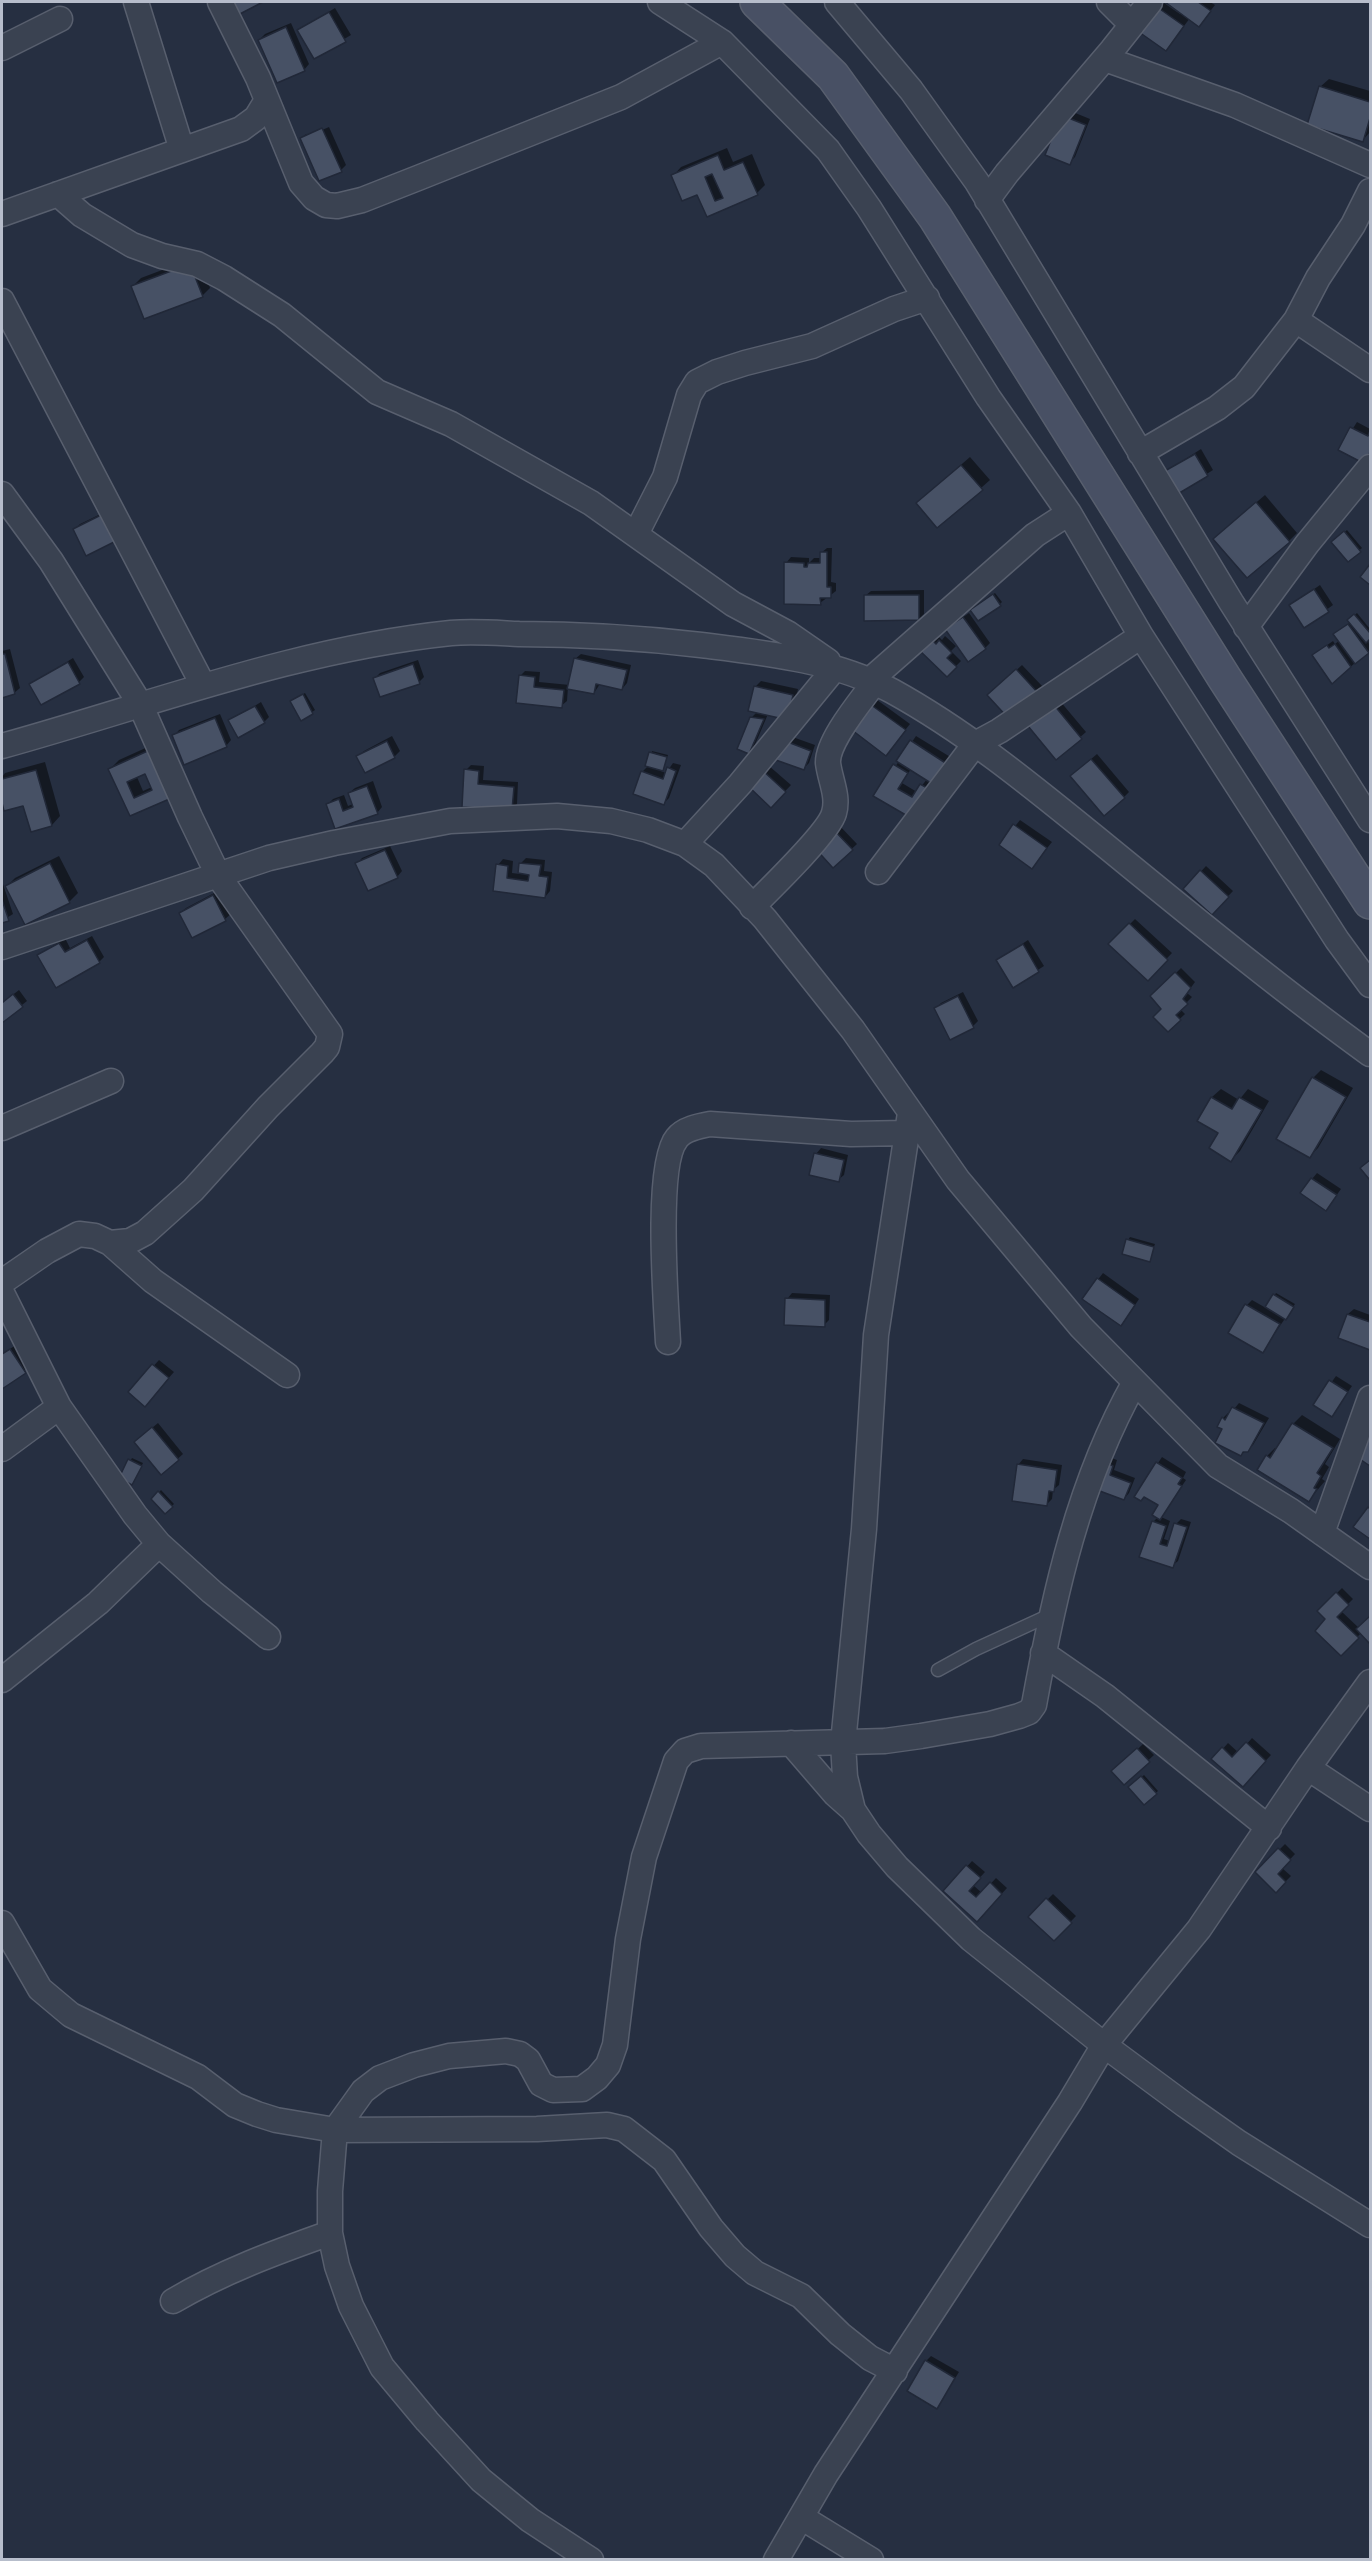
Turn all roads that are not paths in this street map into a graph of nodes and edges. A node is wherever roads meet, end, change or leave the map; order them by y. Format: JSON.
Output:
{"nodes":[{"id":1,"x":136,"y":2,"type":"edge"},
{"id":2,"x":220,"y":2,"type":"edge"},
{"id":3,"x":660,"y":2,"type":"edge"},
{"id":4,"x":757,"y":2,"type":"edge"},
{"id":5,"x":1109,"y":2,"type":"edge"},
{"id":6,"x":1150,"y":2,"type":"edge"},
{"id":7,"x":844,"y":4,"type":"edge"},
{"id":8,"x":60,"y":19,"type":"dead end"},
{"id":9,"x":1132,"y":25,"type":"junction"},
{"id":10,"x":722,"y":42,"type":"junction"},
{"id":11,"x":2,"y":48,"type":"edge"},
{"id":12,"x":1105,"y":59,"type":"junction"},
{"id":13,"x":267,"y":100,"type":"junction"},
{"id":14,"x":241,"y":129,"type":"junction"},
{"id":15,"x":285,"y":146,"type":"junction"},
{"id":16,"x":182,"y":150,"type":"junction"},
{"id":17,"x":1371,"y":165,"type":"edge"},
{"id":18,"x":1371,"y":191,"type":"edge"},
{"id":19,"x":58,"y":194,"type":"junction"},
{"id":20,"x":987,"y":200,"type":"junction"},
{"id":21,"x":2,"y":214,"type":"edge"},
{"id":22,"x":927,"y":298,"type":"junction"},
{"id":23,"x":2,"y":302,"type":"edge"},
{"id":24,"x":1296,"y":320,"type":"junction"},
{"id":25,"x":1371,"y":370,"type":"edge"},
{"id":26,"x":1140,"y":453,"type":"junction"},
{"id":27,"x":1371,"y":467,"type":"edge"},
{"id":28,"x":2,"y":494,"type":"edge"},
{"id":29,"x":1069,"y":513,"type":"junction"},
{"id":30,"x":636,"y":534,"type":"junction"},
{"id":31,"x":1246,"y":627,"type":"junction"},
{"id":32,"x":1141,"y":636,"type":"junction"},
{"id":33,"x":838,"y":669,"type":"junction"},
{"id":34,"x":871,"y":682,"type":"junction"},
{"id":35,"x":203,"y":685,"type":"junction"},
{"id":36,"x":140,"y":704,"type":"junction"},
{"id":37,"x":975,"y":744,"type":"junction"},
{"id":38,"x":2,"y":746,"type":"edge"},
{"id":39,"x":1371,"y":820,"type":"edge"},
{"id":40,"x":685,"y":844,"type":"junction"},
{"id":41,"x":878,"y":872,"type":"dead end"},
{"id":42,"x":219,"y":877,"type":"junction"},
{"id":43,"x":1371,"y":902,"type":"edge"},
{"id":44,"x":752,"y":907,"type":"junction"},
{"id":45,"x":2,"y":947,"type":"edge"},
{"id":46,"x":1371,"y":985,"type":"edge"},
{"id":47,"x":1371,"y":1054,"type":"edge"},
{"id":48,"x":111,"y":1081,"type":"dead end"},
{"id":49,"x":908,"y":1123,"type":"junction"},
{"id":50,"x":2,"y":1128,"type":"edge"},
{"id":51,"x":110,"y":1243,"type":"junction"},
{"id":52,"x":2,"y":1282,"type":"edge"},
{"id":53,"x":2,"y":1293,"type":"edge"},
{"id":54,"x":668,"y":1342,"type":"dead end"},
{"id":55,"x":287,"y":1376,"type":"dead end"},
{"id":56,"x":1135,"y":1382,"type":"junction"},
{"id":57,"x":1371,"y":1398,"type":"edge"},
{"id":58,"x":59,"y":1407,"type":"junction"},
{"id":59,"x":2,"y":1449,"type":"edge"},
{"id":60,"x":1322,"y":1533,"type":"junction"},
{"id":61,"x":159,"y":1544,"type":"junction"},
{"id":62,"x":1371,"y":1567,"type":"edge"},
{"id":63,"x":1050,"y":1616,"type":"junction"},
{"id":64,"x":268,"y":1637,"type":"dead end"},
{"id":65,"x":1042,"y":1653,"type":"junction"},
{"id":66,"x":938,"y":1670,"type":"dead end"},
{"id":67,"x":2,"y":1680,"type":"edge"},
{"id":68,"x":1371,"y":1682,"type":"edge"},
{"id":69,"x":791,"y":1743,"type":"junction"},
{"id":70,"x":843,"y":1743,"type":"junction"},
{"id":71,"x":1308,"y":1768,"type":"junction"},
{"id":72,"x":1371,"y":1809,"type":"edge"},
{"id":73,"x":854,"y":1810,"type":"junction"},
{"id":74,"x":1269,"y":1828,"type":"junction"},
{"id":75,"x":2,"y":1923,"type":"edge"},
{"id":76,"x":1104,"y":2045,"type":"junction"},
{"id":77,"x":335,"y":2130,"type":"junction"},
{"id":78,"x":1371,"y":2225,"type":"edge"},
{"id":79,"x":330,"y":2233,"type":"junction"},
{"id":80,"x":173,"y":2301,"type":"dead end"},
{"id":81,"x":895,"y":2371,"type":"junction"},
{"id":82,"x":801,"y":2517,"type":"junction"},
{"id":83,"x":591,"y":2559,"type":"edge"},
{"id":84,"x":776,"y":2559,"type":"edge"},
{"id":85,"x":871,"y":2559,"type":"edge"}],
"edges":[{"from":1,"to":16,"type":"street"},
{"from":2,"to":13,"type":"street"},
{"from":3,"to":10,"type":"street"},
{"from":4,"to":43,"type":"main road"},
{"from":5,"to":9,"type":"street"},
{"from":6,"to":9,"type":"street"},
{"from":7,"to":20,"type":"street"},
{"from":8,"to":11,"type":"street"},
{"from":9,"to":12,"type":"street"},
{"from":10,"to":15,"type":"street"},
{"from":10,"to":22,"type":"street"},
{"from":12,"to":17,"type":"street"},
{"from":12,"to":20,"type":"street"},
{"from":13,"to":14,"type":"street"},
{"from":13,"to":15,"type":"street"},
{"from":14,"to":15,"type":"street"},
{"from":14,"to":16,"type":"street"},
{"from":16,"to":19,"type":"street"},
{"from":18,"to":24,"type":"street"},
{"from":19,"to":21,"type":"street"},
{"from":19,"to":30,"type":"street"},
{"from":20,"to":26,"type":"street"},
{"from":22,"to":29,"type":"street"},
{"from":22,"to":30,"type":"street"},
{"from":23,"to":35,"type":"street"},
{"from":24,"to":25,"type":"street"},
{"from":24,"to":26,"type":"street"},
{"from":26,"to":31,"type":"street"},
{"from":27,"to":31,"type":"street"},
{"from":28,"to":36,"type":"street"},
{"from":29,"to":32,"type":"street"},
{"from":29,"to":34,"type":"street"},
{"from":30,"to":33,"type":"street"},
{"from":31,"to":39,"type":"street"},
{"from":32,"to":37,"type":"street"},
{"from":32,"to":46,"type":"street"},
{"from":33,"to":34,"type":"street"},
{"from":33,"to":35,"type":"street"},
{"from":33,"to":40,"type":"street"},
{"from":34,"to":37,"type":"street"},
{"from":34,"to":44,"type":"street"},
{"from":35,"to":36,"type":"street"},
{"from":36,"to":38,"type":"street"},
{"from":36,"to":42,"type":"street"},
{"from":37,"to":41,"type":"street"},
{"from":37,"to":47,"type":"street"},
{"from":40,"to":42,"type":"street"},
{"from":40,"to":44,"type":"street"},
{"from":42,"to":45,"type":"street"},
{"from":42,"to":51,"type":"street"},
{"from":44,"to":49,"type":"street"},
{"from":48,"to":50,"type":"street"},
{"from":49,"to":54,"type":"street"},
{"from":49,"to":56,"type":"street"},
{"from":49,"to":70,"type":"street"},
{"from":51,"to":52,"type":"street"},
{"from":51,"to":55,"type":"street"},
{"from":53,"to":58,"type":"street"},
{"from":56,"to":60,"type":"street"},
{"from":56,"to":63,"type":"street"},
{"from":57,"to":60,"type":"street"},
{"from":58,"to":59,"type":"street"},
{"from":58,"to":61,"type":"street"},
{"from":60,"to":62,"type":"street"},
{"from":61,"to":64,"type":"street"},
{"from":61,"to":67,"type":"street"},
{"from":63,"to":65,"type":"street"},
{"from":63,"to":66,"type":"lane"},
{"from":65,"to":70,"type":"street"},
{"from":65,"to":74,"type":"street"},
{"from":68,"to":71,"type":"street"},
{"from":69,"to":70,"type":"street"},
{"from":69,"to":73,"type":"street"},
{"from":69,"to":77,"type":"street"},
{"from":70,"to":73,"type":"street"},
{"from":71,"to":72,"type":"street"},
{"from":71,"to":74,"type":"street"},
{"from":73,"to":76,"type":"street"},
{"from":74,"to":76,"type":"street"},
{"from":75,"to":77,"type":"street"},
{"from":76,"to":78,"type":"street"},
{"from":76,"to":81,"type":"street"},
{"from":77,"to":79,"type":"street"},
{"from":77,"to":81,"type":"street"},
{"from":79,"to":80,"type":"street"},
{"from":79,"to":83,"type":"street"},
{"from":81,"to":82,"type":"street"},
{"from":82,"to":84,"type":"street"},
{"from":82,"to":85,"type":"street"}]}
